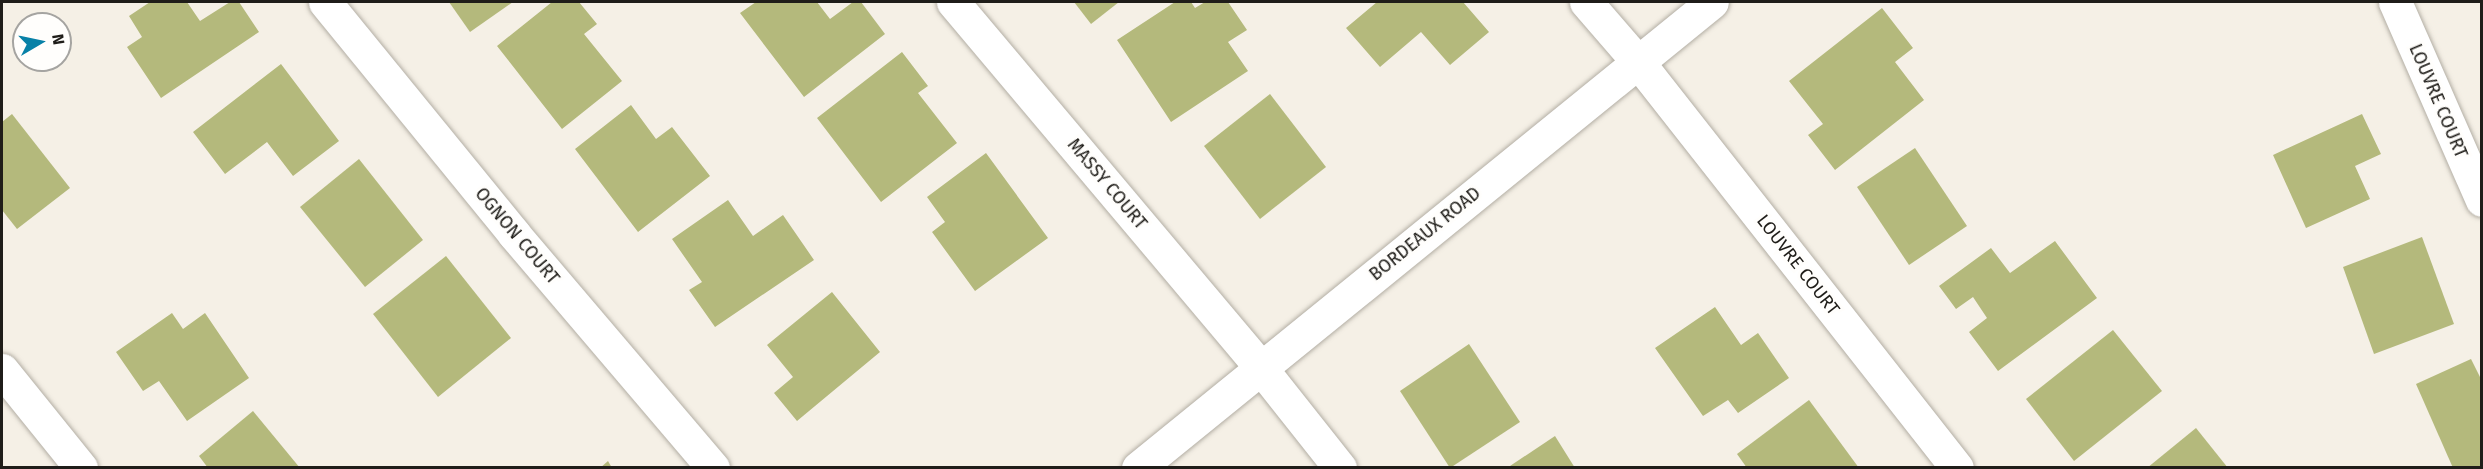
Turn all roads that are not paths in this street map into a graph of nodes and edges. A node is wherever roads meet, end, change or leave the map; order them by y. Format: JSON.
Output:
{"nodes":[{"id":1,"x":325,"y":2,"type":"edge"},
{"id":2,"x":953,"y":2,"type":"edge"},
{"id":3,"x":1586,"y":2,"type":"edge"},
{"id":4,"x":1712,"y":2,"type":"edge"},
{"id":5,"x":2395,"y":2,"type":"edge"},
{"id":6,"x":1638,"y":62,"type":"junction"},
{"id":7,"x":2481,"y":200,"type":"edge"},
{"id":8,"x":1260,"y":366,"type":"junction"},
{"id":9,"x":2,"y":370,"type":"edge"},
{"id":10,"x":81,"y":468,"type":"edge"},
{"id":11,"x":713,"y":468,"type":"edge"},
{"id":12,"x":1138,"y":468,"type":"edge"},
{"id":13,"x":1340,"y":468,"type":"edge"},
{"id":14,"x":1958,"y":468,"type":"edge"}],
"edges":[{"from":1,"to":11,"type":"street","name":"OGNON COURT"},
{"from":2,"to":8,"type":"street","name":"MASSY COURT"},
{"from":3,"to":6,"type":"street"},
{"from":4,"to":6,"type":"street","name":"BORDEAUX ROAD"},
{"from":5,"to":7,"type":"street","name":"LOUVRE COURT"},
{"from":6,"to":8,"type":"street","name":"BORDEAUX ROAD"},
{"from":6,"to":14,"type":"street","name":"LOUVRE COURT"},
{"from":8,"to":12,"type":"street","name":"BORDEAUX ROAD"},
{"from":8,"to":13,"type":"street","name":"MASSY COURT"},
{"from":9,"to":10,"type":"street"}]}
